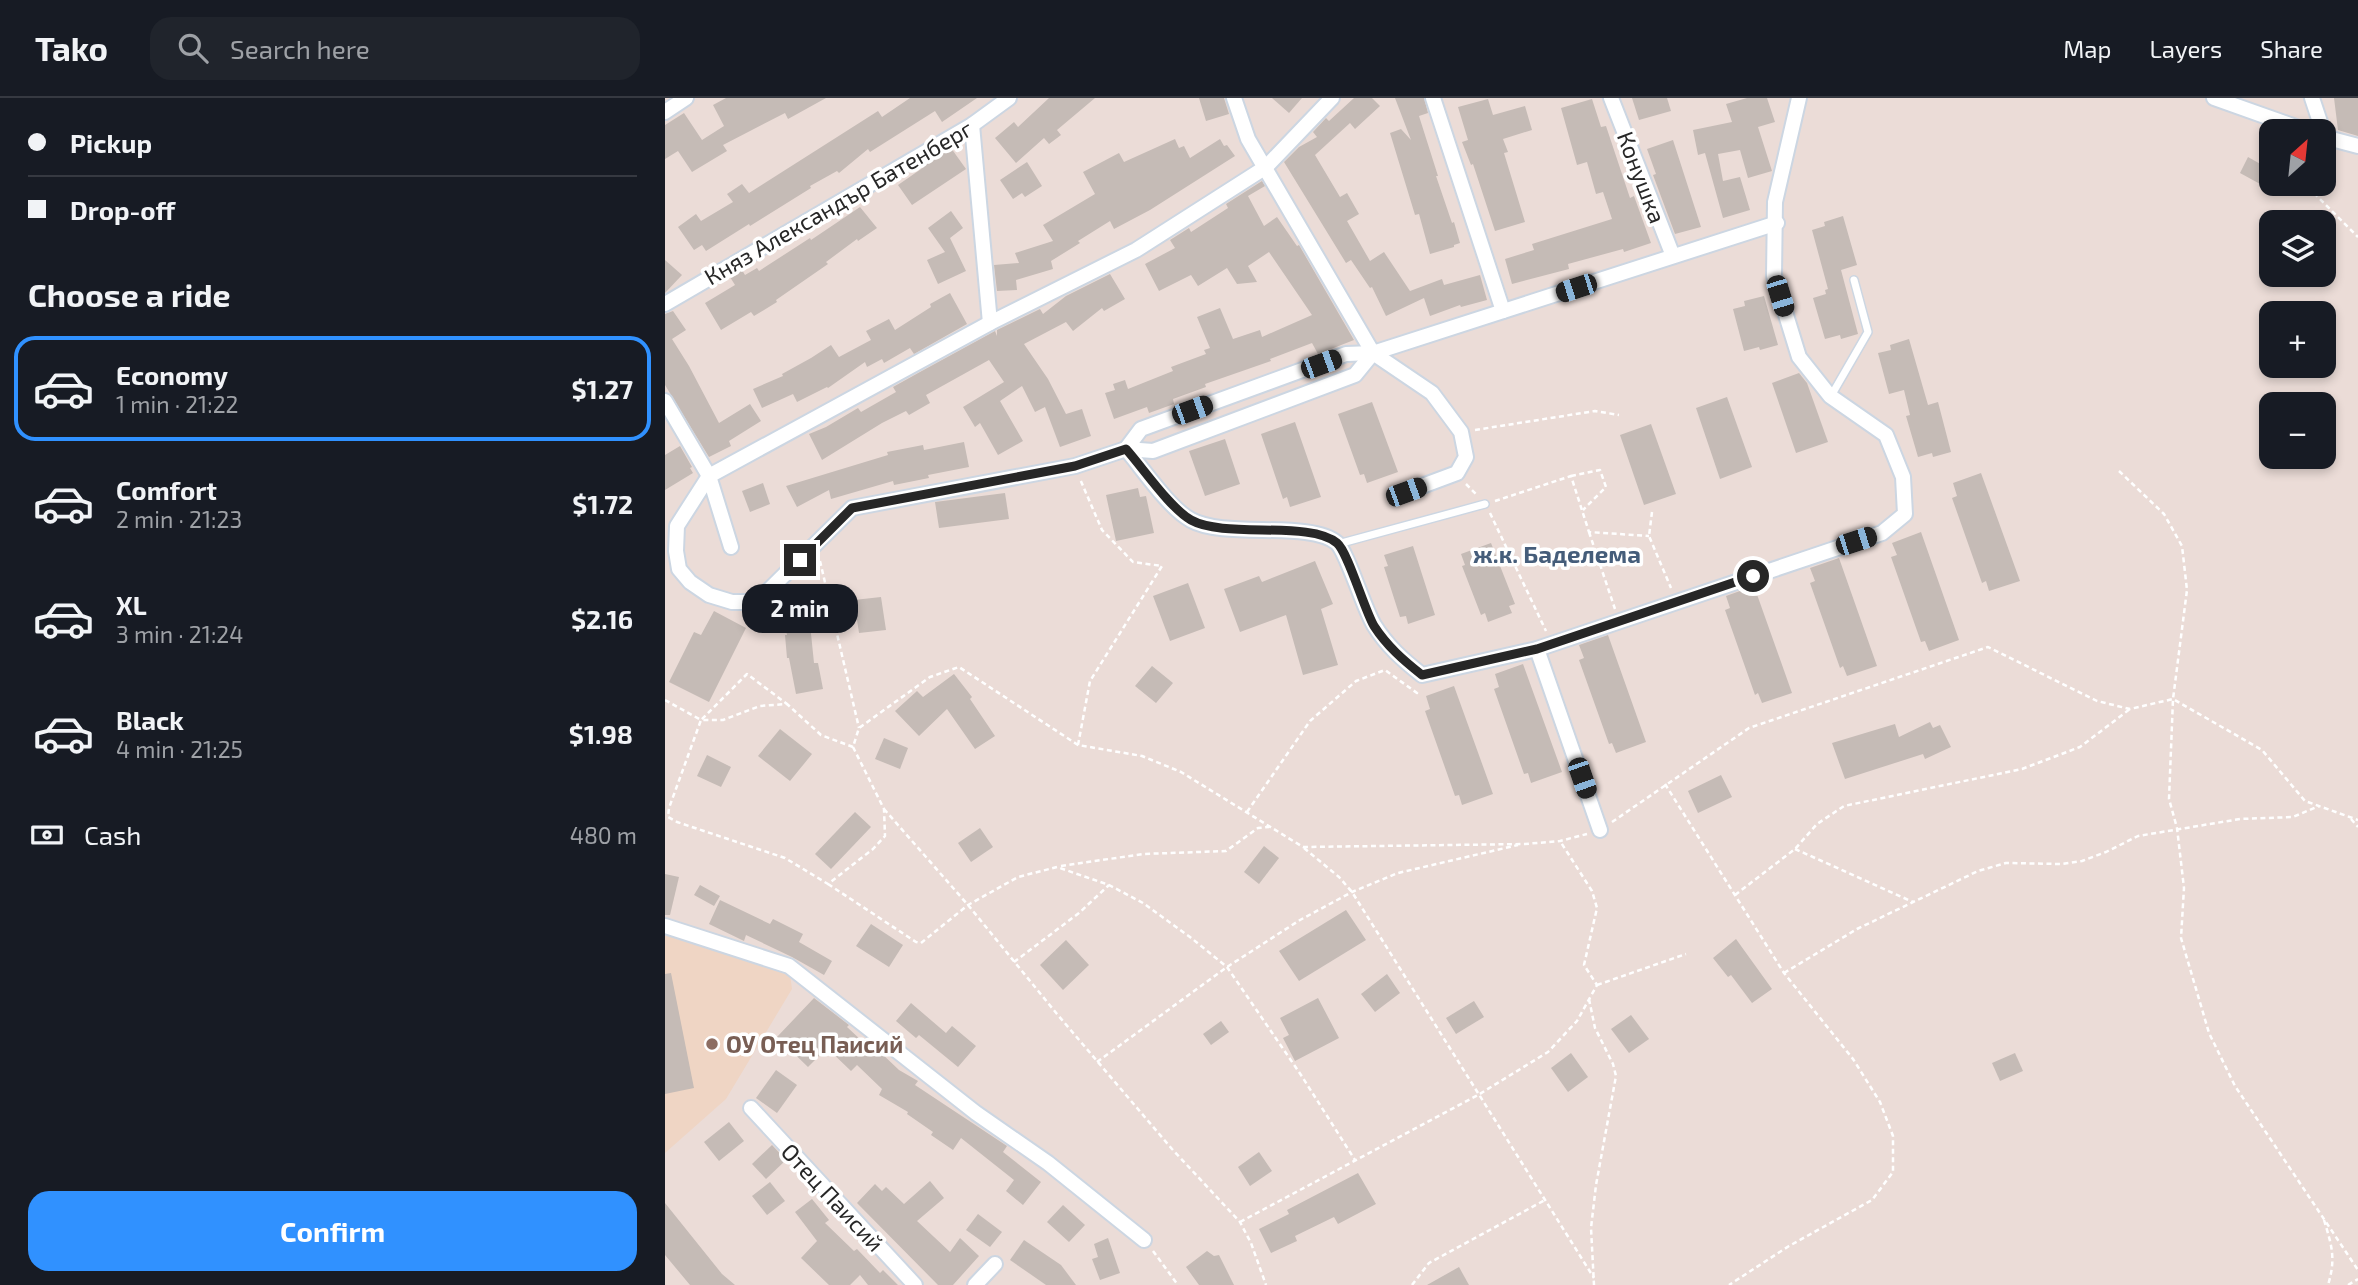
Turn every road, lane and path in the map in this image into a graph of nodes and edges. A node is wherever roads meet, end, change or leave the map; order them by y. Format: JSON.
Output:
{"nodes":[{"id":1,"x":686,"y":98,"type":"edge"},
{"id":2,"x":1009,"y":98,"type":"edge"},
{"id":3,"x":1234,"y":98,"type":"edge"},
{"id":4,"x":1332,"y":98,"type":"edge"},
{"id":5,"x":1433,"y":98,"type":"edge"},
{"id":6,"x":1611,"y":98,"type":"edge"},
{"id":7,"x":1799,"y":98,"type":"edge"},
{"id":8,"x":2214,"y":98,"type":"edge"},
{"id":9,"x":2312,"y":98,"type":"edge"},
{"id":10,"x":665,"y":112,"type":"edge"},
{"id":11,"x":2273,"y":119,"type":"edge"},
{"id":12,"x":2319,"y":119,"type":"edge"},
{"id":13,"x":972,"y":124,"type":"junction"},
{"id":14,"x":2336,"y":139,"type":"edge"},
{"id":15,"x":2358,"y":146,"type":"edge"},
{"id":16,"x":1266,"y":167,"type":"junction"},
{"id":17,"x":2317,"y":196,"type":"edge"},
{"id":18,"x":1777,"y":223,"type":"junction"},
{"id":19,"x":2358,"y":237,"type":"edge"},
{"id":20,"x":1673,"y":257,"type":"junction"},
{"id":21,"x":1854,"y":280,"type":"dead end"},
{"id":22,"x":665,"y":304,"type":"edge"},
{"id":23,"x":1503,"y":312,"type":"junction"},
{"id":24,"x":990,"y":323,"type":"junction"},
{"id":25,"x":1373,"y":353,"type":"junction"},
{"id":26,"x":1830,"y":396,"type":"junction"},
{"id":27,"x":665,"y":401,"type":"edge"},
{"id":28,"x":1619,"y":415,"type":"dead end"},
{"id":29,"x":1461,"y":432,"type":"junction"},
{"id":30,"x":1126,"y":449,"type":"junction"},
{"id":31,"x":1075,"y":466,"type":"junction"},
{"id":32,"x":2119,"y":471,"type":"dead end"},
{"id":33,"x":1457,"y":474,"type":"junction"},
{"id":34,"x":709,"y":476,"type":"junction"},
{"id":35,"x":1571,"y":476,"type":"junction"},
{"id":36,"x":1406,"y":492,"type":"dead end"},
{"id":37,"x":1485,"y":504,"type":"junction"},
{"id":38,"x":1582,"y":511,"type":"junction"},
{"id":39,"x":1652,"y":512,"type":"dead end"},
{"id":40,"x":671,"y":526,"type":"edge"},
{"id":41,"x":1589,"y":532,"type":"junction"},
{"id":42,"x":1649,"y":536,"type":"junction"},
{"id":43,"x":816,"y":544,"type":"junction"},
{"id":44,"x":1338,"y":544,"type":"junction"},
{"id":45,"x":731,"y":547,"type":"dead end"},
{"id":46,"x":1676,"y":601,"type":"junction"},
{"id":47,"x":1619,"y":621,"type":"junction"},
{"id":48,"x":1552,"y":643,"type":"junction"},
{"id":49,"x":1537,"y":649,"type":"junction"},
{"id":50,"x":1422,"y":675,"type":"junction"},
{"id":51,"x":2173,"y":699,"type":"junction"},
{"id":52,"x":665,"y":701,"type":"edge"},
{"id":53,"x":787,"y":704,"type":"junction"},
{"id":54,"x":2130,"y":709,"type":"junction"},
{"id":55,"x":701,"y":720,"type":"junction"},
{"id":56,"x":859,"y":728,"type":"junction"},
{"id":57,"x":1078,"y":744,"type":"junction"},
{"id":58,"x":853,"y":747,"type":"junction"},
{"id":59,"x":1665,"y":784,"type":"junction"},
{"id":60,"x":2319,"y":806,"type":"junction"},
{"id":61,"x":884,"y":809,"type":"junction"},
{"id":62,"x":1247,"y":811,"type":"junction"},
{"id":63,"x":2348,"y":817,"type":"junction"},
{"id":64,"x":666,"y":818,"type":"edge"},
{"id":65,"x":2358,"y":820,"type":"edge"},
{"id":66,"x":1269,"y":827,"type":"junction"},
{"id":67,"x":2358,"y":827,"type":"edge"},
{"id":68,"x":2177,"y":828,"type":"junction"},
{"id":69,"x":1600,"y":830,"type":"junction"},
{"id":70,"x":1560,"y":841,"type":"junction"},
{"id":71,"x":1525,"y":844,"type":"junction"},
{"id":72,"x":1303,"y":847,"type":"junction"},
{"id":73,"x":1795,"y":849,"type":"junction"},
{"id":74,"x":1057,"y":867,"type":"junction"},
{"id":75,"x":828,"y":884,"type":"junction"},
{"id":76,"x":1109,"y":885,"type":"junction"},
{"id":77,"x":1352,"y":892,"type":"junction"},
{"id":78,"x":1735,"y":895,"type":"junction"},
{"id":79,"x":1913,"y":902,"type":"junction"},
{"id":80,"x":968,"y":905,"type":"junction"},
{"id":81,"x":665,"y":926,"type":"edge"},
{"id":82,"x":1686,"y":954,"type":"dead end"},
{"id":83,"x":1014,"y":962,"type":"junction"},
{"id":84,"x":1227,"y":967,"type":"junction"},
{"id":85,"x":1784,"y":973,"type":"junction"},
{"id":86,"x":1597,"y":985,"type":"junction"},
{"id":87,"x":1589,"y":999,"type":"junction"},
{"id":88,"x":1097,"y":1062,"type":"junction"},
{"id":89,"x":1478,"y":1095,"type":"junction"},
{"id":90,"x":751,"y":1108,"type":"dead end"},
{"id":91,"x":1355,"y":1160,"type":"junction"},
{"id":92,"x":1545,"y":1200,"type":"junction"},
{"id":93,"x":2323,"y":1217,"type":"junction"},
{"id":94,"x":1240,"y":1222,"type":"junction"},
{"id":95,"x":1144,"y":1240,"type":"joint"},
{"id":96,"x":995,"y":1264,"type":"dead end"},
{"id":97,"x":2358,"y":1270,"type":"edge"},
{"id":98,"x":1594,"y":1278,"type":"junction"},
{"id":99,"x":2358,"y":1279,"type":"edge"},
{"id":100,"x":915,"y":1285,"type":"edge"},
{"id":101,"x":975,"y":1285,"type":"edge"},
{"id":102,"x":1178,"y":1285,"type":"edge"},
{"id":103,"x":1266,"y":1285,"type":"edge"},
{"id":104,"x":1412,"y":1285,"type":"edge"},
{"id":105,"x":1594,"y":1285,"type":"edge"},
{"id":106,"x":1730,"y":1285,"type":"edge"},
{"id":107,"x":2328,"y":1285,"type":"edge"},
{"id":108,"x":2348,"y":1285,"type":"edge"}],
"edges":[{"from":1,"to":10,"type":"street"},
{"from":2,"to":13,"type":"street","name":"Княз Александър Батенберг"},
{"from":3,"to":16,"type":"street"},
{"from":4,"to":16,"type":"street"},
{"from":5,"to":23,"type":"street"},
{"from":6,"to":20,"type":"street","name":"Конушка"},
{"from":7,"to":18,"type":"street"},
{"from":8,"to":11,"type":"street"},
{"from":9,"to":12,"type":"street"},
{"from":13,"to":22,"type":"street","name":"Княз Александър Батенберг"},
{"from":13,"to":24,"type":"street"},
{"from":14,"to":15,"type":"street"},
{"from":16,"to":24,"type":"street"},
{"from":16,"to":25,"type":"street"},
{"from":17,"to":19,"type":"path"},
{"from":18,"to":20,"type":"street"},
{"from":18,"to":26,"type":"street"},
{"from":20,"to":23,"type":"street"},
{"from":21,"to":26,"type":"lane"},
{"from":23,"to":25,"type":"street"},
{"from":24,"to":34,"type":"street"},
{"from":25,"to":29,"type":"street"},
{"from":25,"to":30,"type":"street"},
{"from":25,"to":30,"type":"street"},
{"from":26,"to":46,"type":"street"},
{"from":27,"to":34,"type":"street"},
{"from":28,"to":29,"type":"path"},
{"from":29,"to":33,"type":"street"},
{"from":30,"to":31,"type":"street"},
{"from":30,"to":44,"type":"street"},
{"from":31,"to":43,"type":"street"},
{"from":31,"to":57,"type":"path"},
{"from":32,"to":51,"type":"path"},
{"from":33,"to":36,"type":"street"},
{"from":33,"to":37,"type":"path"},
{"from":34,"to":40,"type":"street"},
{"from":34,"to":45,"type":"street"},
{"from":35,"to":37,"type":"path"},
{"from":35,"to":38,"type":"path"},
{"from":35,"to":38,"type":"path"},
{"from":37,"to":44,"type":"lane"},
{"from":37,"to":48,"type":"path"},
{"from":38,"to":41,"type":"path"},
{"from":39,"to":42,"type":"path"},
{"from":40,"to":43,"type":"street"},
{"from":41,"to":42,"type":"path"},
{"from":41,"to":47,"type":"path"},
{"from":42,"to":46,"type":"path"},
{"from":43,"to":56,"type":"path"},
{"from":44,"to":50,"type":"street"},
{"from":46,"to":47,"type":"street"},
{"from":47,"to":48,"type":"street"},
{"from":48,"to":49,"type":"street"},
{"from":49,"to":50,"type":"street"},
{"from":49,"to":69,"type":"street"},
{"from":50,"to":62,"type":"path"},
{"from":51,"to":54,"type":"path"},
{"from":51,"to":60,"type":"path"},
{"from":51,"to":68,"type":"path"},
{"from":52,"to":55,"type":"path"},
{"from":53,"to":55,"type":"path"},
{"from":53,"to":55,"type":"path"},
{"from":53,"to":58,"type":"path"},
{"from":54,"to":59,"type":"path"},
{"from":54,"to":73,"type":"path"},
{"from":55,"to":64,"type":"path"},
{"from":56,"to":57,"type":"path"},
{"from":56,"to":58,"type":"path"},
{"from":57,"to":62,"type":"path"},
{"from":58,"to":61,"type":"path"},
{"from":59,"to":69,"type":"path"},
{"from":59,"to":78,"type":"path"},
{"from":60,"to":63,"type":"path"},
{"from":60,"to":68,"type":"path"},
{"from":61,"to":75,"type":"path"},
{"from":61,"to":80,"type":"path"},
{"from":62,"to":66,"type":"path"},
{"from":63,"to":65,"type":"path"},
{"from":63,"to":67,"type":"path"},
{"from":64,"to":75,"type":"path"},
{"from":66,"to":72,"type":"path"},
{"from":66,"to":74,"type":"path"},
{"from":68,"to":79,"type":"path"},
{"from":68,"to":93,"type":"path"},
{"from":69,"to":70,"type":"path"},
{"from":70,"to":71,"type":"path"},
{"from":70,"to":86,"type":"path"},
{"from":71,"to":72,"type":"path"},
{"from":71,"to":77,"type":"path"},
{"from":72,"to":77,"type":"path"},
{"from":73,"to":78,"type":"path"},
{"from":73,"to":79,"type":"path"},
{"from":74,"to":76,"type":"path"},
{"from":74,"to":80,"type":"path"},
{"from":75,"to":80,"type":"path"},
{"from":76,"to":83,"type":"path"},
{"from":76,"to":84,"type":"path"},
{"from":77,"to":84,"type":"path"},
{"from":77,"to":89,"type":"path"},
{"from":78,"to":85,"type":"path"},
{"from":79,"to":85,"type":"path"},
{"from":80,"to":83,"type":"path"},
{"from":81,"to":95,"type":"street"},
{"from":82,"to":86,"type":"path"},
{"from":83,"to":88,"type":"path"},
{"from":84,"to":88,"type":"path"},
{"from":84,"to":91,"type":"path"},
{"from":85,"to":106,"type":"path"},
{"from":86,"to":87,"type":"path"},
{"from":87,"to":89,"type":"path"},
{"from":87,"to":98,"type":"path"},
{"from":88,"to":94,"type":"path"},
{"from":89,"to":91,"type":"path"},
{"from":89,"to":92,"type":"path"},
{"from":90,"to":100,"type":"street","name":"Отец Паисий"},
{"from":91,"to":94,"type":"path"},
{"from":92,"to":98,"type":"path"},
{"from":92,"to":104,"type":"path"},
{"from":93,"to":97,"type":"path"},
{"from":93,"to":107,"type":"path"},
{"from":94,"to":103,"type":"path"},
{"from":95,"to":102,"type":"path"},
{"from":96,"to":101,"type":"street"},
{"from":98,"to":105,"type":"path"},
{"from":99,"to":108,"type":"path"}]}
